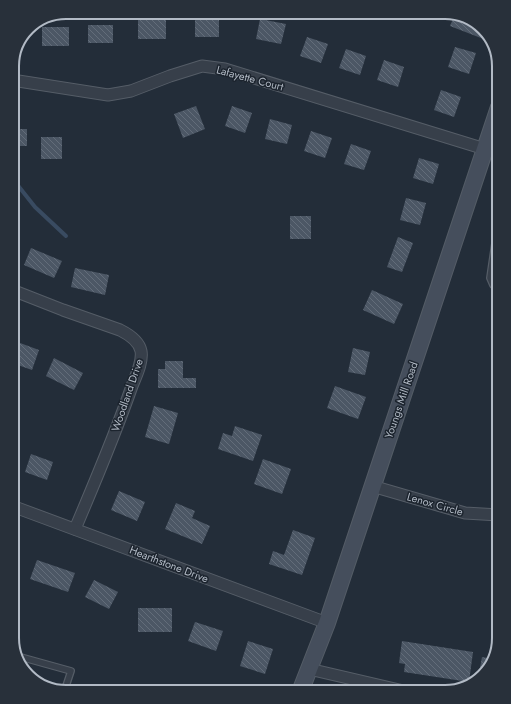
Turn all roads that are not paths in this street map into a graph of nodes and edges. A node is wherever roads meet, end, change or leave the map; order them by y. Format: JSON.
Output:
{"nodes":[{"id":1,"x":19,"y":81,"type":"edge"},
{"id":2,"x":492,"y":138,"type":"edge"},
{"id":3,"x":486,"y":149,"type":"junction"},
{"id":4,"x":492,"y":264,"type":"edge"},
{"id":5,"x":492,"y":283,"type":"edge"},
{"id":6,"x":19,"y":293,"type":"edge"},
{"id":7,"x":372,"y":486,"type":"junction"},
{"id":8,"x":19,"y":509,"type":"edge"},
{"id":9,"x":492,"y":515,"type":"edge"},
{"id":10,"x":75,"y":529,"type":"junction"},
{"id":11,"x":327,"y":624,"type":"junction"},
{"id":12,"x":24,"y":658,"type":"edge"},
{"id":13,"x":309,"y":669,"type":"junction"},
{"id":14,"x":66,"y":685,"type":"edge"},
{"id":15,"x":303,"y":685,"type":"edge"},
{"id":16,"x":378,"y":685,"type":"edge"}],
"edges":[{"from":1,"to":3,"type":"street","name":"Lafayette Court"},
{"from":2,"to":3,"type":"street","name":"Youngs Mill Road"},
{"from":3,"to":7,"type":"street","name":"Youngs Mill Road"},
{"from":4,"to":5,"type":"lane"},
{"from":6,"to":10,"type":"street","name":"Woodland Drive"},
{"from":7,"to":9,"type":"street","name":"Lenox Circle"},
{"from":7,"to":11,"type":"street","name":"Youngs Mill Road"},
{"from":8,"to":10,"type":"street","name":"Hearthstone Drive"},
{"from":10,"to":11,"type":"street","name":"Hearthstone Drive"},
{"from":11,"to":13,"type":"street","name":"Youngs Mill Road"},
{"from":12,"to":14,"type":"lane"},
{"from":13,"to":15,"type":"street","name":"Youngs Mill Road"},
{"from":13,"to":16,"type":"street"}]}
